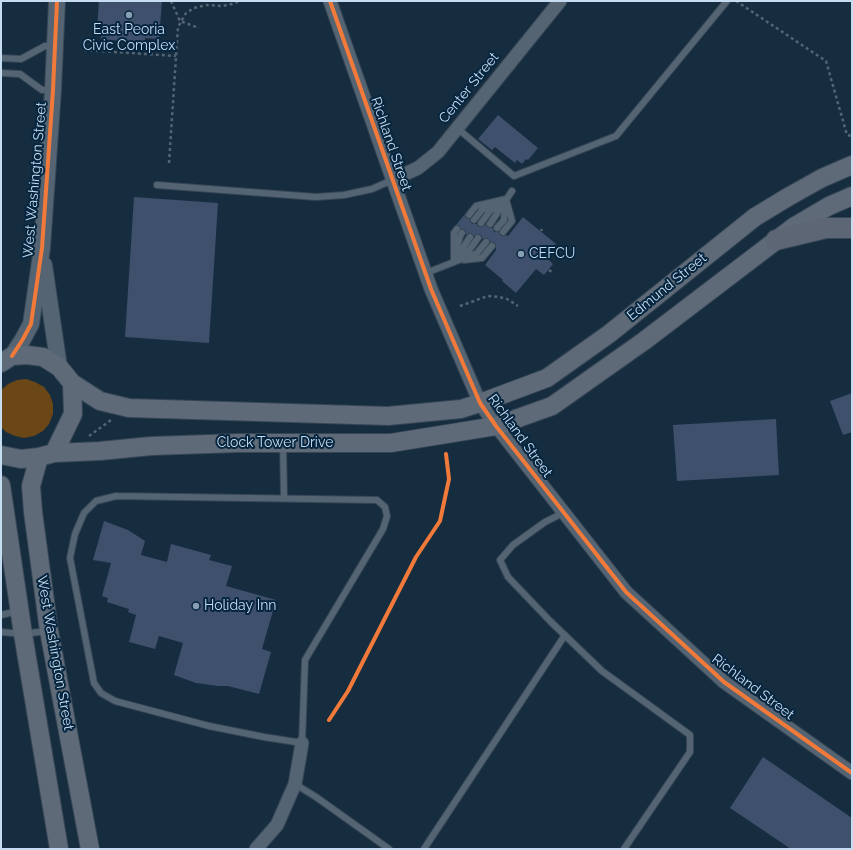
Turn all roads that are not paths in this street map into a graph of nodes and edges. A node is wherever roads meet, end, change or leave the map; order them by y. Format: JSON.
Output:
{"nodes":[{"id":1,"x":57,"y":1,"type":"edge"},
{"id":2,"x":330,"y":1,"type":"edge"},
{"id":3,"x":560,"y":1,"type":"edge"},
{"id":4,"x":727,"y":1,"type":"edge"},
{"id":5,"x":55,"y":46,"type":"junction"},
{"id":6,"x":1,"y":58,"type":"edge"},
{"id":7,"x":1,"y":73,"type":"edge"},
{"id":8,"x":53,"y":90,"type":"junction"},
{"id":9,"x":457,"y":128,"type":"junction"},
{"id":10,"x":852,"y":165,"type":"edge"},
{"id":11,"x":392,"y":180,"type":"junction"},
{"id":12,"x":157,"y":185,"type":"dead end"},
{"id":13,"x":512,"y":191,"type":"dead end"},
{"id":14,"x":852,"y":196,"type":"edge"},
{"id":15,"x":506,"y":199,"type":"junction"},
{"id":16,"x":469,"y":215,"type":"dead end"},
{"id":17,"x":474,"y":220,"type":"dead end"},
{"id":18,"x":481,"y":223,"type":"dead end"},
{"id":19,"x":490,"y":224,"type":"dead end"},
{"id":20,"x":498,"y":228,"type":"dead end"},
{"id":21,"x":852,"y":228,"type":"edge"},
{"id":22,"x":457,"y":229,"type":"dead end"},
{"id":23,"x":503,"y":232,"type":"dead end"},
{"id":24,"x":462,"y":233,"type":"dead end"},
{"id":25,"x":470,"y":237,"type":"dead end"},
{"id":26,"x":478,"y":238,"type":"dead end"},
{"id":27,"x":776,"y":240,"type":"junction"},
{"id":28,"x":486,"y":242,"type":"dead end"},
{"id":29,"x":492,"y":246,"type":"dead end"},
{"id":30,"x":42,"y":248,"type":"junction"},
{"id":31,"x":454,"y":261,"type":"junction"},
{"id":32,"x":426,"y":273,"type":"junction"},
{"id":33,"x":7,"y":359,"type":"edge"},
{"id":34,"x":58,"y":367,"type":"junction"},
{"id":35,"x":72,"y":384,"type":"junction"},
{"id":36,"x":480,"y":403,"type":"junction"},
{"id":37,"x":496,"y":426,"type":"junction"},
{"id":38,"x":283,"y":443,"type":"junction"},
{"id":39,"x":1,"y":454,"type":"edge"},
{"id":40,"x":46,"y":455,"type":"junction"},
{"id":41,"x":1,"y":485,"type":"edge"},
{"id":42,"x":284,"y":498,"type":"junction"},
{"id":43,"x":563,"y":513,"type":"junction"},
{"id":44,"x":19,"y":611,"type":"junction"},
{"id":45,"x":1,"y":615,"type":"edge"},
{"id":46,"x":49,"y":631,"type":"junction"},
{"id":47,"x":1,"y":632,"type":"edge"},
{"id":48,"x":23,"y":634,"type":"junction"},
{"id":49,"x":565,"y":635,"type":"junction"},
{"id":50,"x":302,"y":743,"type":"junction"},
{"id":51,"x":851,"y":769,"type":"edge"},
{"id":52,"x":296,"y":784,"type":"junction"},
{"id":53,"x":59,"y":849,"type":"edge"},
{"id":54,"x":90,"y":849,"type":"edge"},
{"id":55,"x":256,"y":849,"type":"edge"},
{"id":56,"x":389,"y":849,"type":"edge"},
{"id":57,"x":424,"y":849,"type":"edge"},
{"id":58,"x":624,"y":849,"type":"edge"}],
"edges":[{"from":1,"to":5,"type":"street","name":"West Washington Street"},
{"from":2,"to":11,"type":"street","name":"Richland Street"},
{"from":3,"to":9,"type":"street","name":"Center Street"},
{"from":4,"to":9,"type":"lane"},
{"from":5,"to":6,"type":"lane"},
{"from":5,"to":8,"type":"street","name":"West Washington Street"},
{"from":7,"to":8,"type":"lane"},
{"from":8,"to":30,"type":"street","name":"West Washington Street"},
{"from":9,"to":11,"type":"street","name":"Center Street"},
{"from":10,"to":36,"type":"main road","name":"Edmund Street"},
{"from":11,"to":12,"type":"lane"},
{"from":11,"to":32,"type":"street","name":"Richland Street"},
{"from":13,"to":15,"type":"lane"},
{"from":14,"to":27,"type":"main road","name":"Edmund Street"},
{"from":15,"to":16,"type":"lane"},
{"from":15,"to":17,"type":"lane"},
{"from":15,"to":18,"type":"lane"},
{"from":15,"to":19,"type":"lane"},
{"from":15,"to":20,"type":"lane"},
{"from":15,"to":23,"type":"lane"},
{"from":21,"to":27,"type":"main road"},
{"from":22,"to":31,"type":"lane"},
{"from":24,"to":31,"type":"lane"},
{"from":25,"to":31,"type":"lane"},
{"from":26,"to":31,"type":"lane"},
{"from":27,"to":37,"type":"main road","name":"Edmund Street"},
{"from":28,"to":31,"type":"lane"},
{"from":29,"to":31,"type":"lane"},
{"from":30,"to":33,"type":"street","name":"West Washington Street"},
{"from":30,"to":34,"type":"street","name":"West Washington Street"},
{"from":31,"to":32,"type":"lane"},
{"from":32,"to":36,"type":"street","name":"Richland Street"},
{"from":33,"to":34,"type":"main road","name":"Clock Tower Drive"},
{"from":34,"to":35,"type":"main road","name":"Clock Tower Drive"},
{"from":35,"to":36,"type":"main road","name":"Clock Tower Drive"},
{"from":35,"to":40,"type":"main road","name":"West Washington Street"},
{"from":36,"to":37,"type":"street","name":"Richland Street"},
{"from":37,"to":38,"type":"main road","name":"Clock Tower Drive"},
{"from":37,"to":43,"type":"street","name":"Richland Street"},
{"from":38,"to":40,"type":"main road","name":"Clock Tower Drive"},
{"from":38,"to":42,"type":"lane"},
{"from":39,"to":40,"type":"main road","name":"Clock Tower Drive"},
{"from":40,"to":46,"type":"main road","name":"West Washington Street"},
{"from":41,"to":44,"type":"main road","name":"West Washington Street"},
{"from":42,"to":50,"type":"lane"},
{"from":42,"to":50,"type":"lane"},
{"from":43,"to":49,"type":"lane"},
{"from":43,"to":51,"type":"street","name":"Richland Street"},
{"from":44,"to":45,"type":"lane"},
{"from":44,"to":48,"type":"main road","name":"West Washington Street"},
{"from":46,"to":48,"type":"lane"},
{"from":46,"to":54,"type":"main road","name":"West Washington Street"},
{"from":47,"to":48,"type":"lane"},
{"from":48,"to":53,"type":"main road","name":"West Washington Street"},
{"from":49,"to":57,"type":"lane"},
{"from":49,"to":58,"type":"lane"},
{"from":50,"to":52,"type":"street"},
{"from":52,"to":55,"type":"street"},
{"from":52,"to":56,"type":"lane"}]}
